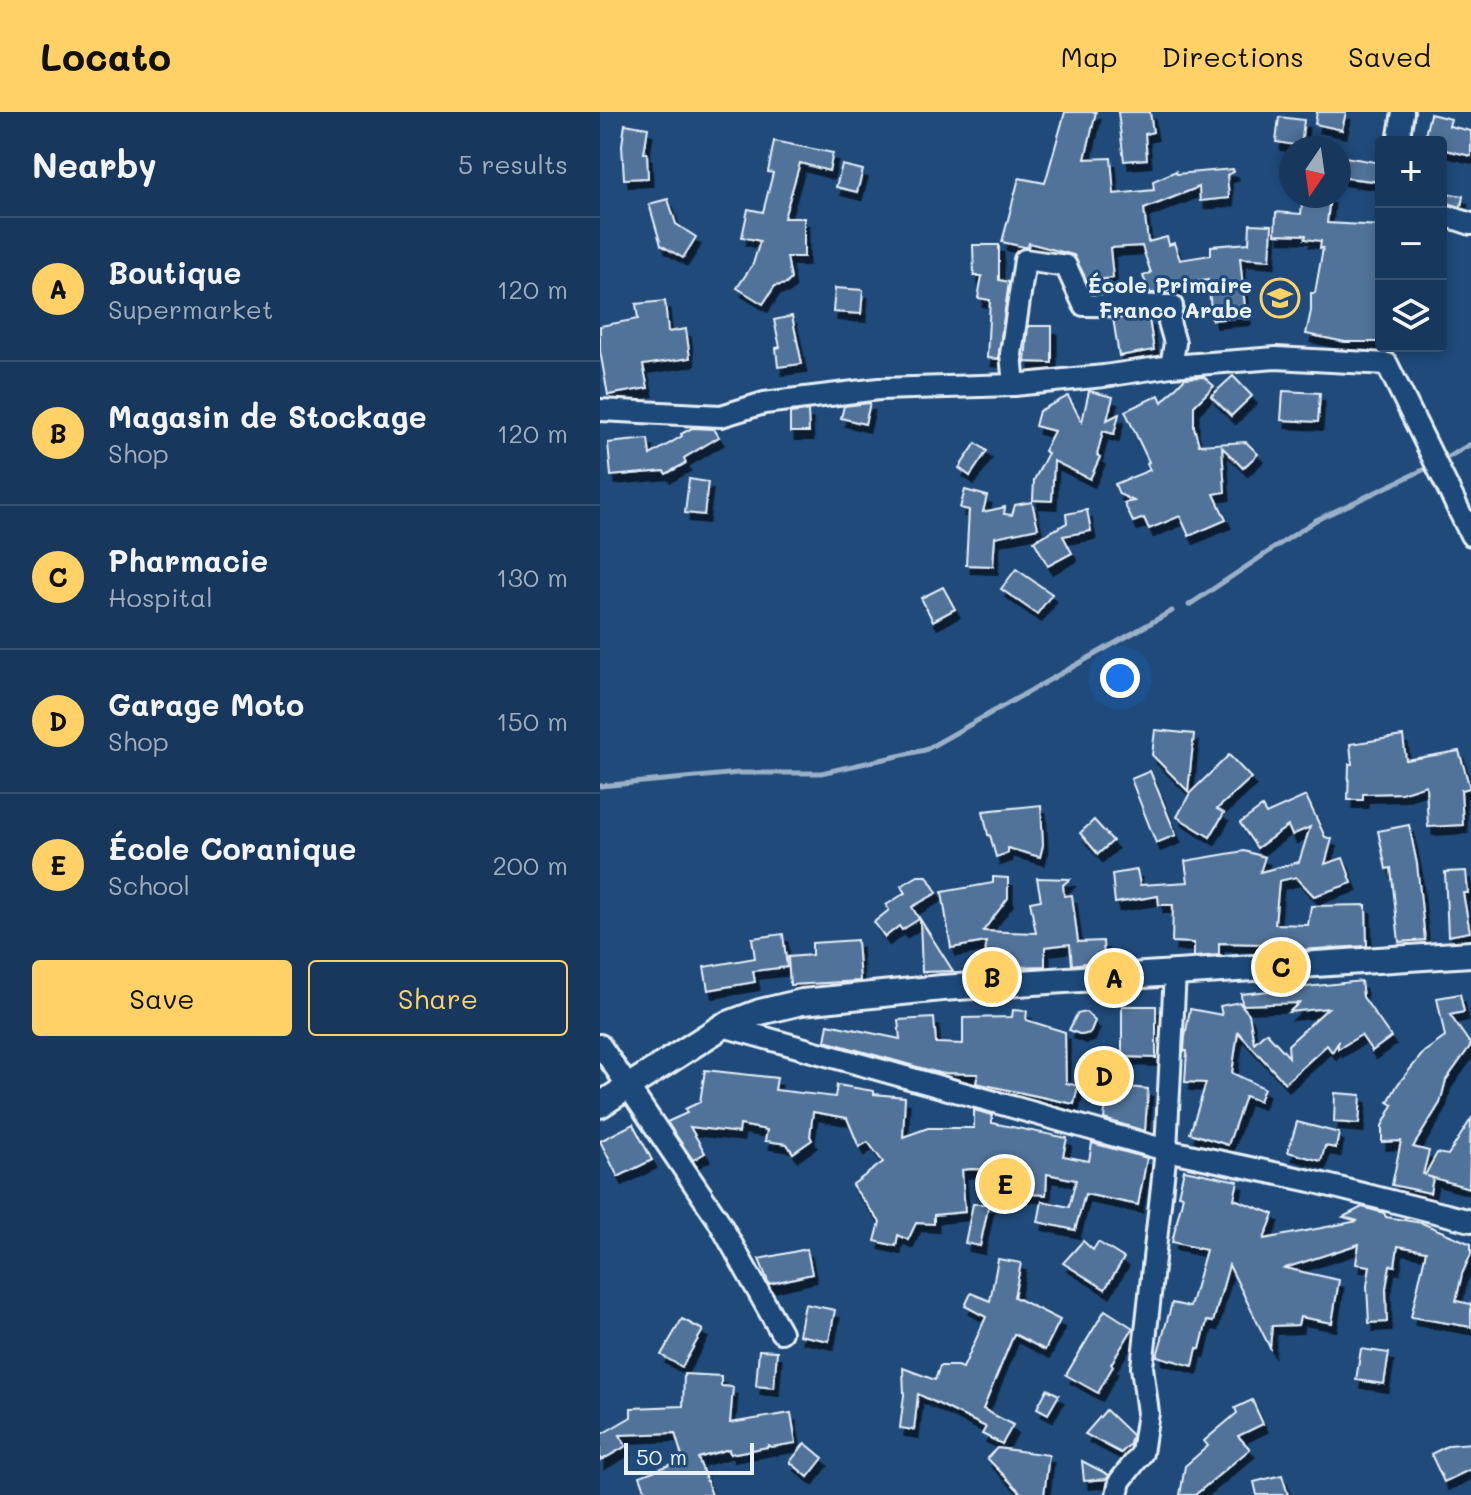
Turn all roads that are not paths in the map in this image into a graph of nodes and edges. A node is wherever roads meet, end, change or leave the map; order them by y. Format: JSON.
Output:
{"nodes":[{"id":1,"x":1403,"y":112,"type":"edge"},
{"id":2,"x":1399,"y":136,"type":"edge"},
{"id":3,"x":1447,"y":216,"type":"edge"},
{"id":4,"x":1471,"y":224,"type":"edge"},
{"id":5,"x":1171,"y":366,"type":"junction"},
{"id":6,"x":1014,"y":385,"type":"junction"},
{"id":7,"x":600,"y":410,"type":"edge"},
{"id":8,"x":1471,"y":535,"type":"edge"},
{"id":9,"x":1471,"y":954,"type":"edge"},
{"id":10,"x":1175,"y":972,"type":"junction"},
{"id":11,"x":723,"y":1026,"type":"junction"},
{"id":12,"x":600,"y":1045,"type":"edge"},
{"id":13,"x":629,"y":1085,"type":"junction"},
{"id":14,"x":600,"y":1105,"type":"edge"},
{"id":15,"x":1166,"y":1150,"type":"junction"},
{"id":16,"x":1471,"y":1221,"type":"edge"},
{"id":17,"x":781,"y":1332,"type":"dead end"},
{"id":18,"x":1117,"y":1495,"type":"edge"}],
"edges":[{"from":1,"to":2,"type":"street"},
{"from":3,"to":4,"type":"street"},
{"from":5,"to":6,"type":"street"},
{"from":5,"to":6,"type":"street"},
{"from":5,"to":8,"type":"street"},
{"from":6,"to":7,"type":"street"},
{"from":9,"to":10,"type":"main road"},
{"from":10,"to":11,"type":"main road"},
{"from":10,"to":15,"type":"street"},
{"from":11,"to":13,"type":"main road"},
{"from":11,"to":15,"type":"street"},
{"from":12,"to":13,"type":"street"},
{"from":13,"to":14,"type":"main road"},
{"from":13,"to":17,"type":"street"},
{"from":15,"to":16,"type":"street"},
{"from":15,"to":18,"type":"street"}]}
